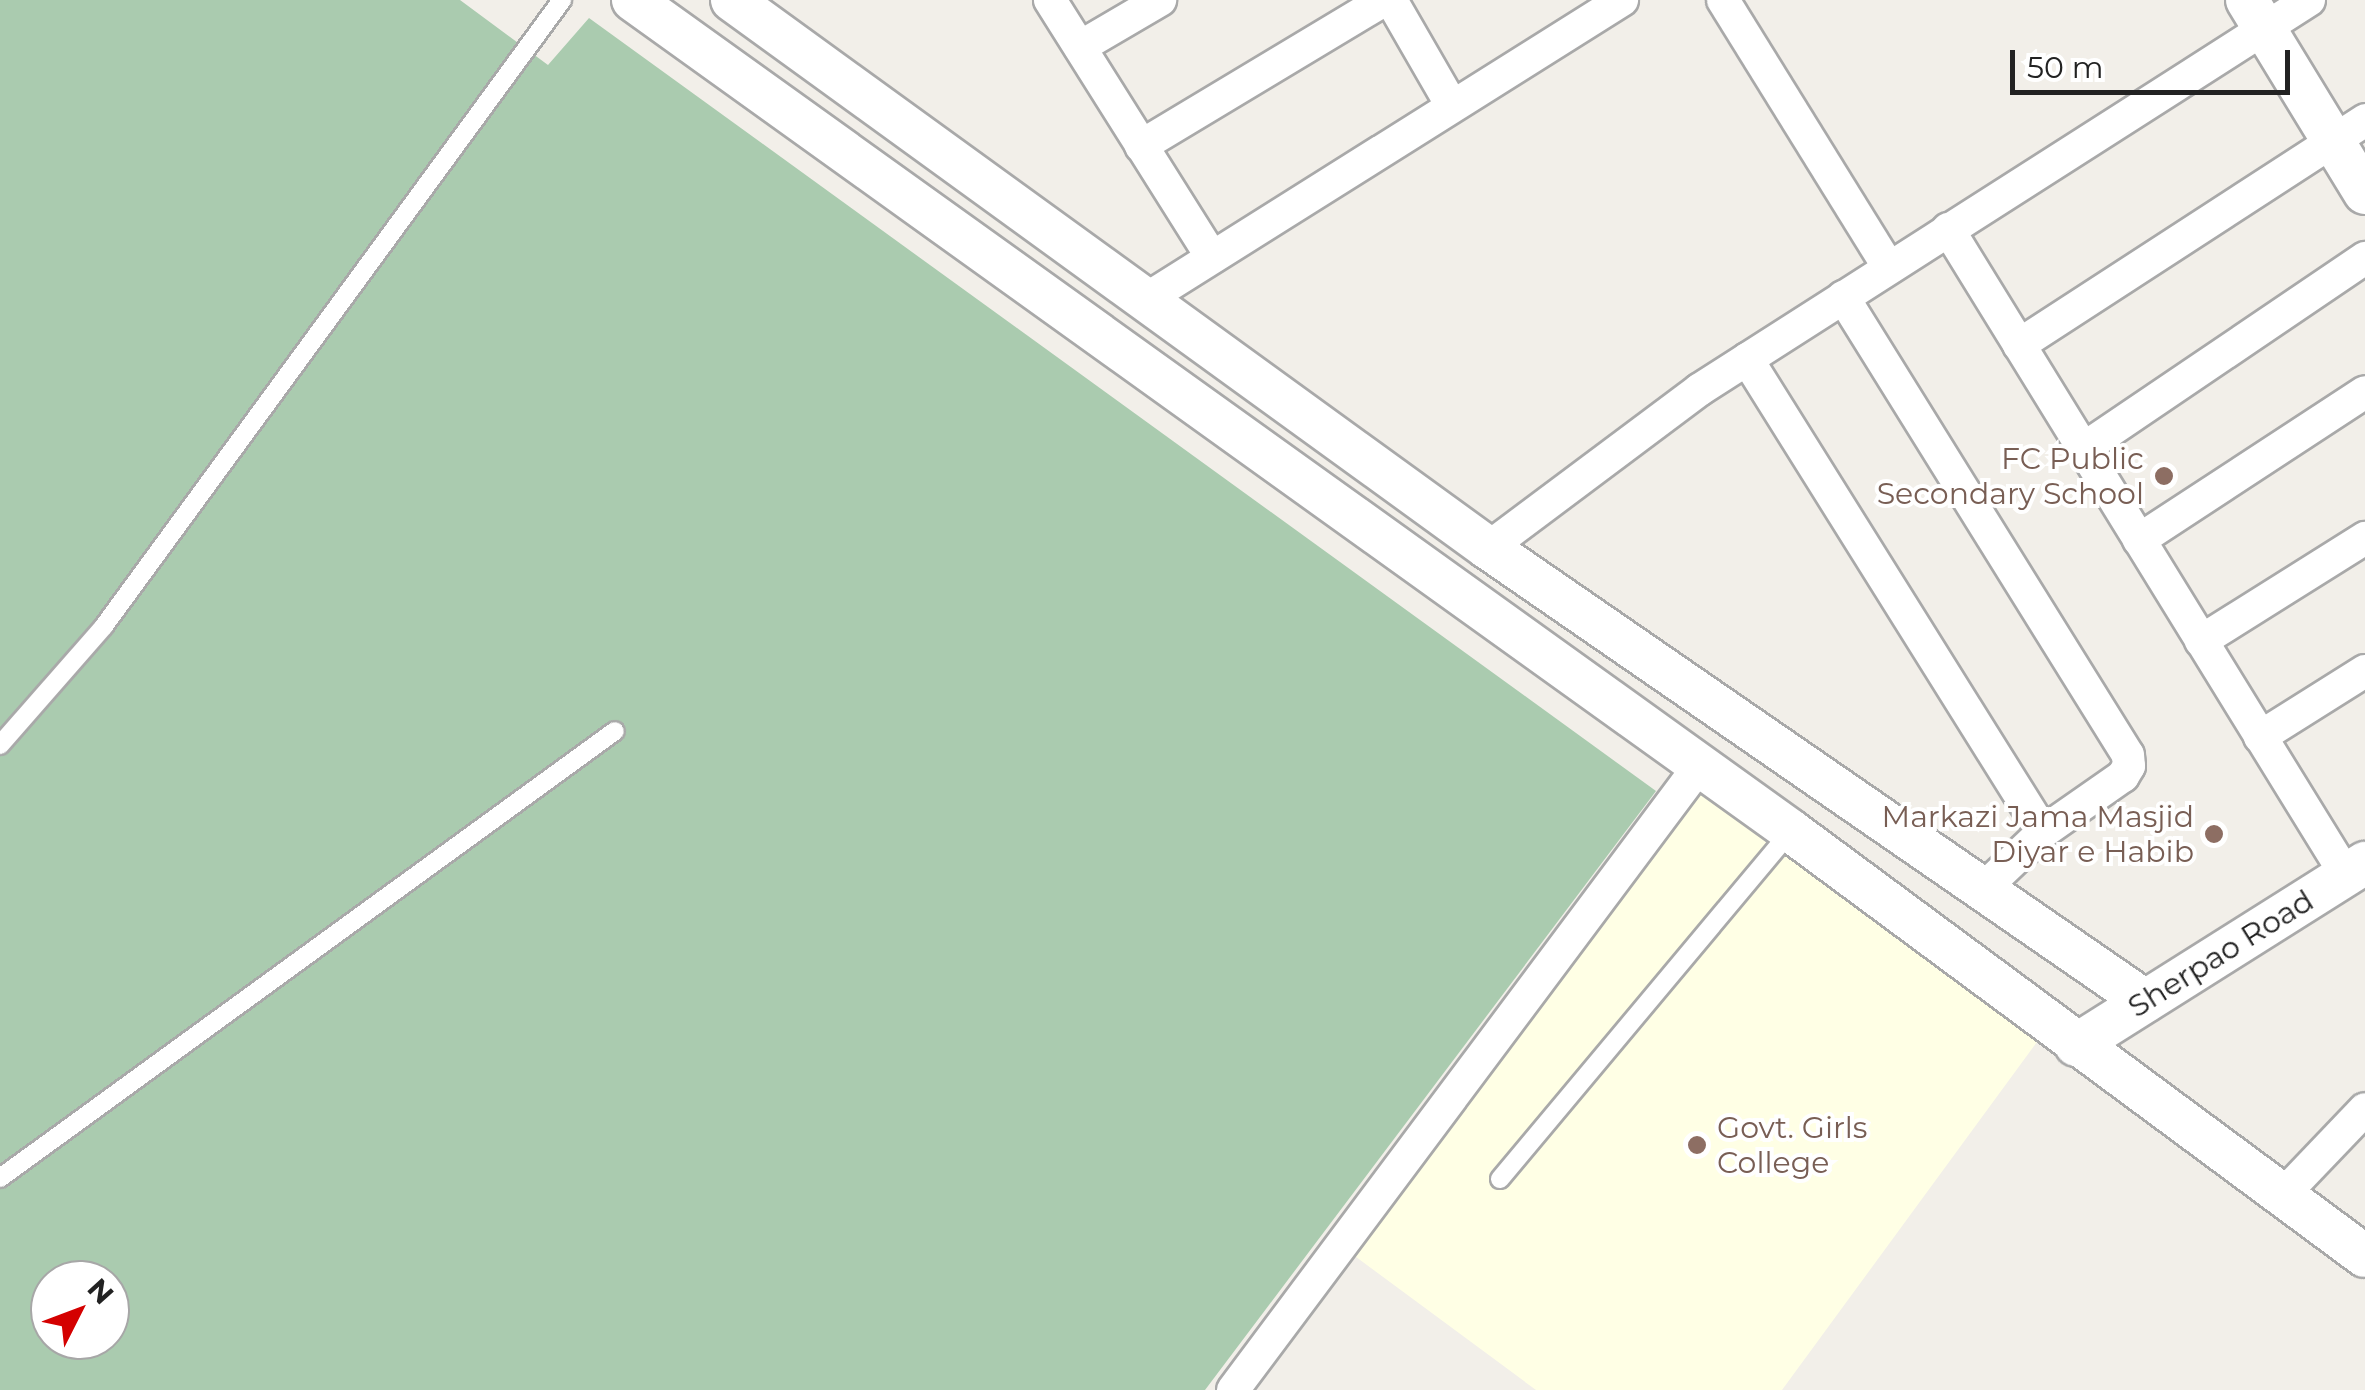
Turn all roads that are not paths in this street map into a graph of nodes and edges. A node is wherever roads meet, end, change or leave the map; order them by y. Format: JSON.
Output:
{"nodes":[{"id":1,"x":562,"y":0,"type":"edge"},
{"id":2,"x":632,"y":0,"type":"edge"},
{"id":3,"x":1050,"y":0,"type":"edge"},
{"id":4,"x":1160,"y":0,"type":"edge"},
{"id":5,"x":1388,"y":0,"type":"edge"},
{"id":6,"x":1622,"y":0,"type":"edge"},
{"id":7,"x":1723,"y":0,"type":"edge"},
{"id":8,"x":2310,"y":0,"type":"edge"},
{"id":9,"x":739,"y":2,"type":"edge"},
{"id":10,"x":2256,"y":14,"type":"edge"},
{"id":11,"x":1080,"y":48,"type":"junction"},
{"id":12,"x":1451,"y":104,"type":"junction"},
{"id":13,"x":2349,"y":130,"type":"edge"},
{"id":14,"x":1141,"y":146,"type":"junction"},
{"id":15,"x":2365,"y":193,"type":"edge"},
{"id":16,"x":1948,"y":229,"type":"junction"},
{"id":17,"x":1212,"y":257,"type":"junction"},
{"id":18,"x":2365,"y":258,"type":"edge"},
{"id":19,"x":1889,"y":268,"type":"junction"},
{"id":20,"x":1842,"y":297,"type":"junction"},
{"id":21,"x":1148,"y":298,"type":"junction"},
{"id":22,"x":2019,"y":345,"type":"junction"},
{"id":23,"x":1747,"y":359,"type":"junction"},
{"id":24,"x":2365,"y":392,"type":"edge"},
{"id":25,"x":2083,"y":449,"type":"junction"},
{"id":26,"x":2365,"y":538,"type":"edge"},
{"id":27,"x":2139,"y":540,"type":"junction"},
{"id":28,"x":1488,"y":548,"type":"junction"},
{"id":29,"x":2202,"y":641,"type":"junction"},
{"id":30,"x":2365,"y":672,"type":"edge"},
{"id":31,"x":615,"y":731,"type":"dead end"},
{"id":32,"x":2260,"y":737,"type":"junction"},
{"id":33,"x":0,"y":745,"type":"edge"},
{"id":34,"x":1700,"y":765,"type":"junction"},
{"id":35,"x":1791,"y":831,"type":"junction"},
{"id":36,"x":2043,"y":832,"type":"junction"},
{"id":37,"x":2355,"y":869,"type":"edge"},
{"id":38,"x":1982,"y":890,"type":"junction"},
{"id":39,"x":2146,"y":1002,"type":"junction"},
{"id":40,"x":2076,"y":1045,"type":"junction"},
{"id":41,"x":2365,"y":1109,"type":"edge"},
{"id":42,"x":0,"y":1178,"type":"edge"},
{"id":43,"x":1500,"y":1179,"type":"dead end"},
{"id":44,"x":2282,"y":1196,"type":"junction"},
{"id":45,"x":2365,"y":1256,"type":"edge"},
{"id":46,"x":1233,"y":1390,"type":"edge"}],
"edges":[{"from":1,"to":33,"type":"lane"},
{"from":2,"to":34,"type":"street"},
{"from":3,"to":11,"type":"street"},
{"from":4,"to":11,"type":"street"},
{"from":5,"to":12,"type":"street"},
{"from":5,"to":14,"type":"street"},
{"from":6,"to":12,"type":"street"},
{"from":7,"to":19,"type":"street"},
{"from":8,"to":10,"type":"street"},
{"from":9,"to":21,"type":"street"},
{"from":10,"to":13,"type":"street"},
{"from":10,"to":16,"type":"street"},
{"from":11,"to":14,"type":"street"},
{"from":12,"to":17,"type":"street"},
{"from":13,"to":15,"type":"street"},
{"from":13,"to":22,"type":"street"},
{"from":14,"to":17,"type":"street"},
{"from":16,"to":19,"type":"street"},
{"from":16,"to":22,"type":"street"},
{"from":17,"to":21,"type":"street"},
{"from":18,"to":25,"type":"street"},
{"from":19,"to":20,"type":"street"},
{"from":20,"to":23,"type":"street"},
{"from":20,"to":36,"type":"street"},
{"from":21,"to":28,"type":"street"},
{"from":22,"to":25,"type":"street"},
{"from":23,"to":28,"type":"street"},
{"from":23,"to":36,"type":"street"},
{"from":24,"to":27,"type":"street"},
{"from":25,"to":27,"type":"street"},
{"from":26,"to":29,"type":"street"},
{"from":27,"to":29,"type":"street"},
{"from":28,"to":38,"type":"street"},
{"from":29,"to":32,"type":"street"},
{"from":30,"to":32,"type":"street"},
{"from":31,"to":42,"type":"lane"},
{"from":32,"to":37,"type":"street"},
{"from":34,"to":35,"type":"street"},
{"from":34,"to":46,"type":"street"},
{"from":35,"to":40,"type":"street"},
{"from":35,"to":43,"type":"lane"},
{"from":36,"to":38,"type":"street"},
{"from":37,"to":39,"type":"street","name":"Sherpao Road"},
{"from":38,"to":39,"type":"street"},
{"from":39,"to":40,"type":"street","name":"Sherpao Road"},
{"from":40,"to":44,"type":"street"},
{"from":41,"to":44,"type":"street"},
{"from":44,"to":45,"type":"street"}]}
